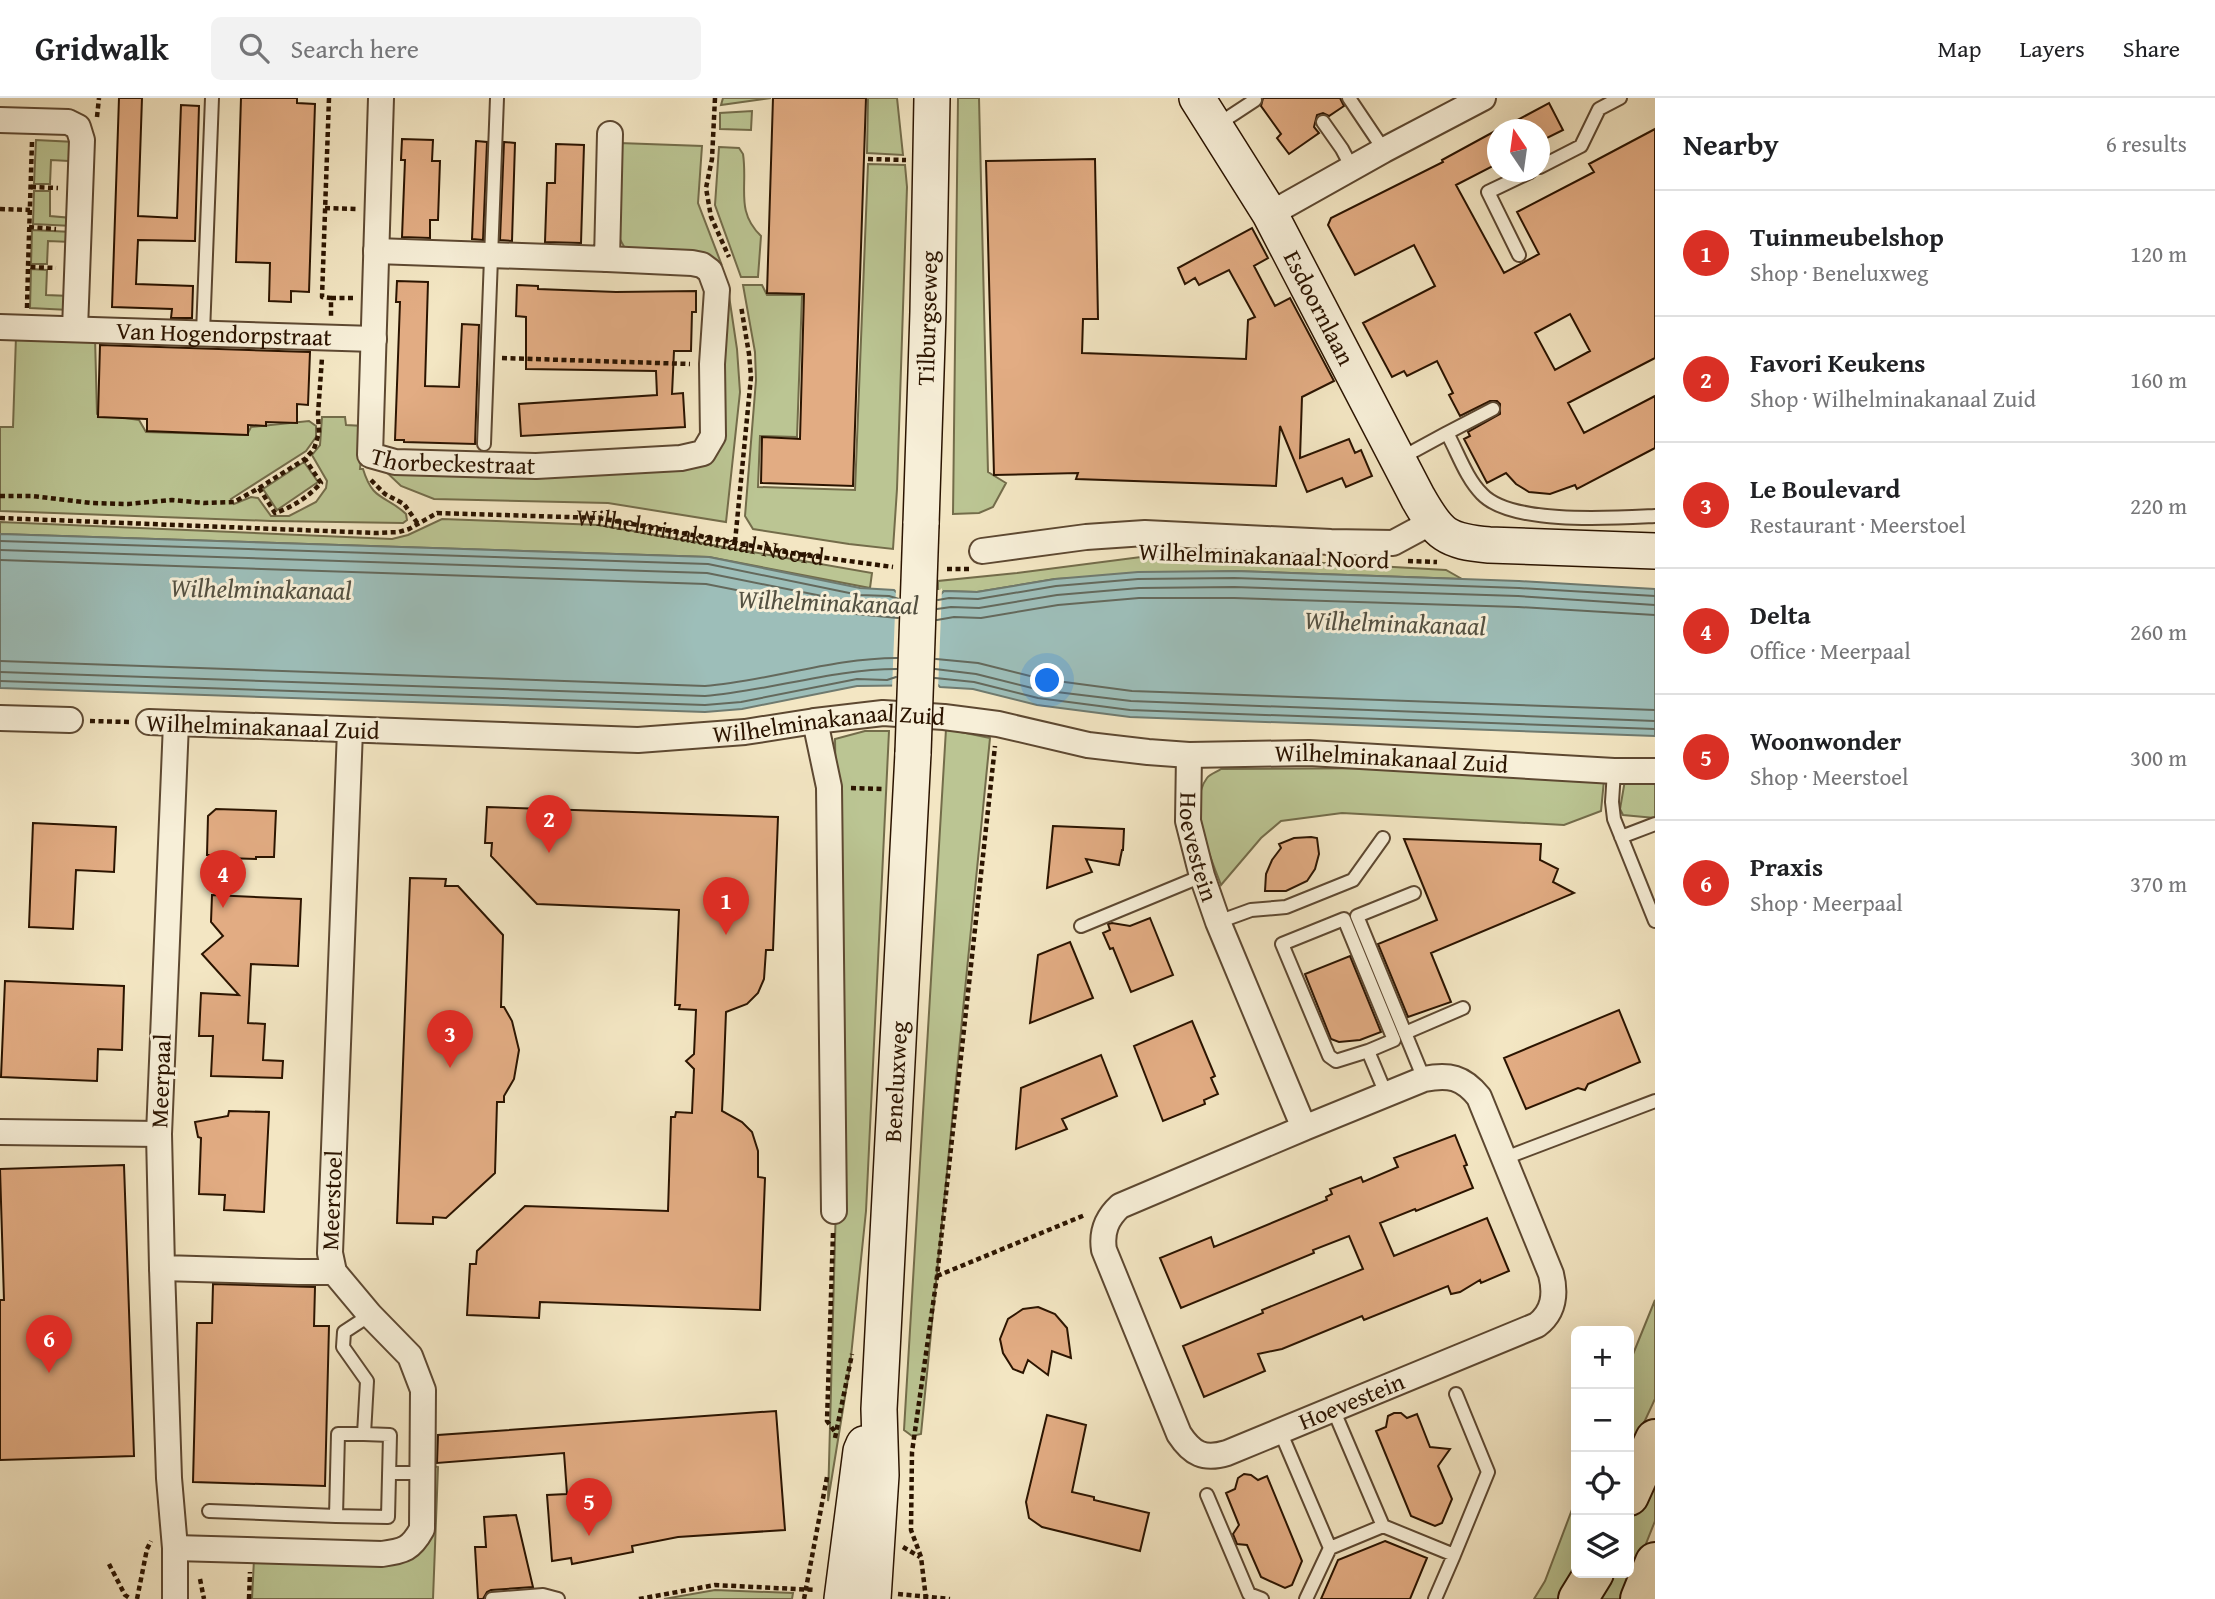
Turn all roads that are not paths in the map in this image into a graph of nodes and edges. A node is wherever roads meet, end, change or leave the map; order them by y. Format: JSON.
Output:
{"nodes":[{"id":1,"x":212,"y":98,"type":"edge"},
{"id":2,"x":381,"y":98,"type":"edge"},
{"id":3,"x":497,"y":98,"type":"edge"},
{"id":4,"x":1349,"y":98,"type":"edge"},
{"id":5,"x":1483,"y":98,"type":"edge"},
{"id":6,"x":1620,"y":98,"type":"edge"},
{"id":7,"x":1255,"y":100,"type":"edge"},
{"id":8,"x":931,"y":103,"type":"edge"},
{"id":9,"x":1206,"y":112,"type":"edge"},
{"id":10,"x":0,"y":120,"type":"edge"},
{"id":11,"x":1324,"y":122,"type":"dead end"},
{"id":12,"x":610,"y":134,"type":"dead end"},
{"id":13,"x":1384,"y":150,"type":"junction"},
{"id":14,"x":1550,"y":162,"type":"edge"},
{"id":15,"x":1352,"y":168,"type":"junction"},
{"id":16,"x":1510,"y":182,"type":"edge"},
{"id":17,"x":1270,"y":214,"type":"junction"},
{"id":18,"x":376,"y":251,"type":"junction"},
{"id":19,"x":491,"y":255,"type":"junction"},
{"id":20,"x":1519,"y":255,"type":"dead end"},
{"id":21,"x":607,"y":259,"type":"junction"},
{"id":22,"x":0,"y":327,"type":"edge"},
{"id":23,"x":75,"y":329,"type":"junction"},
{"id":24,"x":203,"y":333,"type":"junction"},
{"id":25,"x":374,"y":339,"type":"junction"},
{"id":26,"x":1493,"y":409,"type":"dead end"},
{"id":27,"x":1447,"y":433,"type":"junction"},
{"id":28,"x":485,"y":444,"type":"dead end"},
{"id":29,"x":1399,"y":459,"type":"junction"},
{"id":30,"x":1655,"y":516,"type":"edge"},
{"id":31,"x":1432,"y":522,"type":"junction"},
{"id":32,"x":1655,"y":551,"type":"edge"},
{"id":33,"x":982,"y":560,"type":"road end"},
{"id":34,"x":0,"y":718,"type":"edge"},
{"id":35,"x":70,"y":720,"type":"road end"},
{"id":36,"x":815,"y":721,"type":"junction"},
{"id":37,"x":149,"y":722,"type":"road end"},
{"id":38,"x":176,"y":723,"type":"junction"},
{"id":39,"x":350,"y":730,"type":"junction"},
{"id":40,"x":913,"y":753,"type":"joint"},
{"id":41,"x":1189,"y":755,"type":"junction"},
{"id":42,"x":1614,"y":771,"type":"junction"},
{"id":43,"x":1655,"y":771,"type":"edge"},
{"id":44,"x":1655,"y":824,"type":"edge"},
{"id":45,"x":1621,"y":837,"type":"junction"},
{"id":46,"x":1383,"y":838,"type":"dead end"},
{"id":47,"x":1202,"y":876,"type":"junction"},
{"id":48,"x":1414,"y":892,"type":"dead end"},
{"id":49,"x":1655,"y":921,"type":"edge"},
{"id":50,"x":1218,"y":922,"type":"junction"},
{"id":51,"x":1081,"y":926,"type":"dead end"},
{"id":52,"x":1463,"y":1009,"type":"dead end"},
{"id":53,"x":1405,"y":1033,"type":"junction"},
{"id":54,"x":1368,"y":1051,"type":"junction"},
{"id":55,"x":1424,"y":1079,"type":"junction"},
{"id":56,"x":1386,"y":1094,"type":"junction"},
{"id":57,"x":1655,"y":1101,"type":"edge"},
{"id":58,"x":1304,"y":1128,"type":"junction"},
{"id":59,"x":0,"y":1132,"type":"edge"},
{"id":60,"x":159,"y":1134,"type":"junction"},
{"id":61,"x":1505,"y":1158,"type":"junction"},
{"id":62,"x":834,"y":1211,"type":"road end"},
{"id":63,"x":162,"y":1268,"type":"junction"},
{"id":64,"x":334,"y":1272,"type":"junction"},
{"id":65,"x":370,"y":1315,"type":"junction"},
{"id":66,"x":1456,"y":1394,"type":"dead end"},
{"id":67,"x":878,"y":1409,"type":"junction"},
{"id":68,"x":1333,"y":1409,"type":"junction"},
{"id":69,"x":1280,"y":1431,"type":"junction"},
{"id":70,"x":364,"y":1434,"type":"junction"},
{"id":71,"x":1655,"y":1439,"type":"edge"},
{"id":72,"x":389,"y":1473,"type":"junction"},
{"id":73,"x":423,"y":1480,"type":"junction"},
{"id":74,"x":1634,"y":1485,"type":"edge"},
{"id":75,"x":1207,"y":1495,"type":"dead end"},
{"id":76,"x":209,"y":1511,"type":"dead end"},
{"id":77,"x":336,"y":1516,"type":"junction"},
{"id":78,"x":1383,"y":1526,"type":"junction"},
{"id":79,"x":1330,"y":1548,"type":"junction"},
{"id":80,"x":187,"y":1549,"type":"junction"},
{"id":81,"x":1454,"y":1555,"type":"junction"},
{"id":82,"x":1655,"y":1562,"type":"edge"},
{"id":83,"x":1591,"y":1578,"type":"edge"},
{"id":84,"x":175,"y":1599,"type":"edge"},
{"id":85,"x":492,"y":1599,"type":"edge"},
{"id":86,"x":558,"y":1599,"type":"edge"},
{"id":87,"x":842,"y":1599,"type":"edge"},
{"id":88,"x":873,"y":1599,"type":"edge"},
{"id":89,"x":1262,"y":1599,"type":"edge"},
{"id":90,"x":1306,"y":1599,"type":"edge"},
{"id":91,"x":1435,"y":1599,"type":"edge"},
{"id":92,"x":1578,"y":1599,"type":"edge"},
{"id":93,"x":1640,"y":1599,"type":"edge"}],
"edges":[{"from":1,"to":24,"type":"lane"},
{"from":2,"to":18,"type":"street","name":"Thorbeckestraat"},
{"from":3,"to":19,"type":"lane"},
{"from":4,"to":13,"type":"lane"},
{"from":5,"to":13,"type":"street"},
{"from":6,"to":14,"type":"lane"},
{"from":7,"to":9,"type":"lane"},
{"from":8,"to":40,"type":"main road","name":"Tilburgseweg","bridge":true},
{"from":9,"to":17,"type":"main road","name":"Esdoornlaan"},
{"from":10,"to":23,"type":"street"},
{"from":11,"to":15,"type":"lane"},
{"from":12,"to":21,"type":"street"},
{"from":13,"to":15,"type":"street"},
{"from":15,"to":17,"type":"street"},
{"from":16,"to":20,"type":"lane"},
{"from":17,"to":29,"type":"main road","name":"Esdoornlaan"},
{"from":18,"to":19,"type":"street"},
{"from":18,"to":25,"type":"street","name":"Thorbeckestraat"},
{"from":19,"to":21,"type":"street"},
{"from":19,"to":28,"type":"lane"},
{"from":21,"to":25,"type":"street","name":"Thorbeckestraat"},
{"from":22,"to":23,"type":"street","name":"Van Hogendorpstraat"},
{"from":23,"to":24,"type":"street","name":"Van Hogendorpstraat"},
{"from":24,"to":25,"type":"street","name":"Van Hogendorpstraat"},
{"from":26,"to":27,"type":"lane"},
{"from":27,"to":29,"type":"lane"},
{"from":27,"to":30,"type":"lane"},
{"from":29,"to":31,"type":"main road","name":"Esdoornlaan"},
{"from":31,"to":32,"type":"main road"},
{"from":31,"to":33,"type":"street","name":"Wilhelminakanaal Noord"},
{"from":34,"to":35,"type":"street"},
{"from":36,"to":39,"type":"street","name":"Wilhelminakanaal Zuid"},
{"from":36,"to":41,"type":"street","name":"Wilhelminakanaal Zuid"},
{"from":36,"to":62,"type":"street"},
{"from":37,"to":38,"type":"street","name":"Wilhelminakanaal Zuid"},
{"from":38,"to":39,"type":"street","name":"Wilhelminakanaal Zuid"},
{"from":38,"to":60,"type":"street","name":"Meerpaal"},
{"from":39,"to":64,"type":"street","name":"Meerstoel"},
{"from":40,"to":67,"type":"main road","name":"Beneluxweg"},
{"from":41,"to":42,"type":"street","name":"Wilhelminakanaal Zuid"},
{"from":41,"to":47,"type":"street","name":"Hoevestein"},
{"from":42,"to":43,"type":"street","name":"Wilhelminakanaal Zuid"},
{"from":42,"to":45,"type":"lane"},
{"from":44,"to":45,"type":"lane"},
{"from":45,"to":49,"type":"lane"},
{"from":46,"to":50,"type":"lane"},
{"from":47,"to":50,"type":"street","name":"Hoevestein"},
{"from":47,"to":51,"type":"lane"},
{"from":48,"to":53,"type":"lane"},
{"from":50,"to":58,"type":"street","name":"Hoevestein"},
{"from":52,"to":53,"type":"lane"},
{"from":53,"to":55,"type":"lane"},
{"from":54,"to":54,"type":"lane"},
{"from":54,"to":56,"type":"lane"},
{"from":55,"to":56,"type":"street","name":"Hoevestein"},
{"from":55,"to":61,"type":"street","name":"Hoevestein"},
{"from":56,"to":58,"type":"street","name":"Hoevestein"},
{"from":57,"to":61,"type":"lane"},
{"from":58,"to":69,"type":"street","name":"Hoevestein"},
{"from":59,"to":60,"type":"street"},
{"from":60,"to":63,"type":"street","name":"Meerpaal"},
{"from":61,"to":68,"type":"street","name":"Hoevestein"},
{"from":63,"to":64,"type":"street"},
{"from":63,"to":80,"type":"street","name":"Meerpaal"},
{"from":64,"to":65,"type":"street","name":"Meerstoel"},
{"from":65,"to":70,"type":"lane"},
{"from":65,"to":73,"type":"street","name":"Meerstoel"},
{"from":66,"to":81,"type":"lane"},
{"from":67,"to":87,"type":"main road","name":"Beneluxweg"},
{"from":67,"to":88,"type":"main road","name":"Beneluxweg"},
{"from":68,"to":69,"type":"street","name":"Hoevestein"},
{"from":68,"to":78,"type":"lane"},
{"from":69,"to":79,"type":"lane"},
{"from":70,"to":72,"type":"lane"},
{"from":70,"to":77,"type":"lane"},
{"from":71,"to":74,"type":"highway"},
{"from":72,"to":73,"type":"lane"},
{"from":72,"to":77,"type":"lane"},
{"from":73,"to":80,"type":"street","name":"Meerstoel"},
{"from":75,"to":89,"type":"lane"},
{"from":76,"to":77,"type":"lane"},
{"from":78,"to":79,"type":"lane"},
{"from":78,"to":81,"type":"lane"},
{"from":79,"to":90,"type":"lane"},
{"from":80,"to":84,"type":"street"},
{"from":81,"to":91,"type":"lane"},
{"from":82,"to":93,"type":"highway"},
{"from":83,"to":92,"type":"highway"},
{"from":85,"to":86,"type":"lane"}]}
